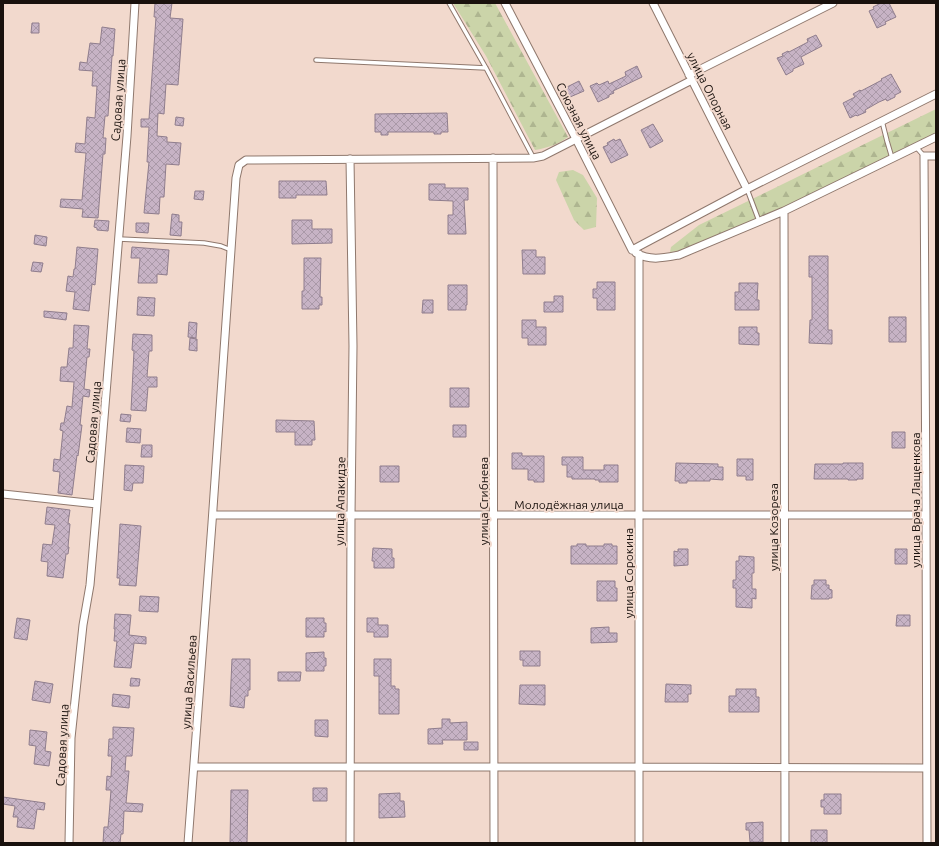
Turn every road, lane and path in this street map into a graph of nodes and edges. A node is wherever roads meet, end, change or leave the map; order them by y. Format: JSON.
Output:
{"nodes":[{"id":1,"x":135,"y":3,"type":"edge"},
{"id":2,"x":448,"y":3,"type":"edge"},
{"id":3,"x":505,"y":3,"type":"edge"},
{"id":4,"x":653,"y":3,"type":"edge"},
{"id":5,"x":833,"y":3,"type":"edge"},
{"id":6,"x":316,"y":60,"type":"dead end"},
{"id":7,"x":486,"y":68,"type":"junction"},
{"id":8,"x":691,"y":77,"type":"junction"},
{"id":9,"x":936,"y":94,"type":"edge"},
{"id":10,"x":882,"y":121,"type":"junction"},
{"id":11,"x":936,"y":137,"type":"edge"},
{"id":12,"x":576,"y":139,"type":"junction"},
{"id":13,"x":916,"y":147,"type":"junction"},
{"id":14,"x":924,"y":156,"type":"junction"},
{"id":15,"x":936,"y":156,"type":"edge"},
{"id":16,"x":493,"y":158,"type":"junction"},
{"id":17,"x":533,"y":158,"type":"junction"},
{"id":18,"x":892,"y":158,"type":"junction"},
{"id":19,"x":350,"y":159,"type":"junction"},
{"id":20,"x":747,"y":189,"type":"junction"},
{"id":21,"x":784,"y":211,"type":"junction"},
{"id":22,"x":759,"y":221,"type":"junction"},
{"id":23,"x":119,"y":239,"type":"junction"},
{"id":24,"x":231,"y":250,"type":"junction"},
{"id":25,"x":632,"y":250,"type":"junction"},
{"id":26,"x":639,"y":254,"type":"junction"},
{"id":27,"x":3,"y":494,"type":"edge"},
{"id":28,"x":97,"y":504,"type":"junction"},
{"id":29,"x":213,"y":515,"type":"junction"},
{"id":30,"x":351,"y":515,"type":"junction"},
{"id":31,"x":494,"y":515,"type":"junction"},
{"id":32,"x":639,"y":515,"type":"junction"},
{"id":33,"x":784,"y":515,"type":"junction"},
{"id":34,"x":926,"y":515,"type":"junction"},
{"id":35,"x":194,"y":767,"type":"junction"},
{"id":36,"x":350,"y":767,"type":"junction"},
{"id":37,"x":494,"y":767,"type":"junction"},
{"id":38,"x":639,"y":767,"type":"junction"},
{"id":39,"x":785,"y":768,"type":"junction"},
{"id":40,"x":926,"y":768,"type":"junction"},
{"id":41,"x":69,"y":843,"type":"edge"},
{"id":42,"x":188,"y":843,"type":"edge"},
{"id":43,"x":350,"y":843,"type":"edge"},
{"id":44,"x":494,"y":843,"type":"edge"},
{"id":45,"x":639,"y":843,"type":"edge"},
{"id":46,"x":785,"y":843,"type":"edge"},
{"id":47,"x":927,"y":843,"type":"edge"}],
"edges":[{"from":1,"to":23,"type":"street","name":"Садовая улица"},
{"from":2,"to":7,"type":"lane"},
{"from":3,"to":12,"type":"street","name":"Союзная улица"},
{"from":4,"to":8,"type":"street","name":"улица Опорная"},
{"from":5,"to":8,"type":"street"},
{"from":6,"to":7,"type":"lane"},
{"from":7,"to":17,"type":"lane"},
{"from":8,"to":12,"type":"street"},
{"from":8,"to":20,"type":"street","name":"улица Опорная"},
{"from":9,"to":10,"type":"street"},
{"from":10,"to":18,"type":"lane"},
{"from":10,"to":20,"type":"street"},
{"from":11,"to":13,"type":"street"},
{"from":12,"to":17,"type":"street"},
{"from":12,"to":25,"type":"street","name":"Союзная улица"},
{"from":13,"to":14,"type":"lane"},
{"from":13,"to":18,"type":"street"},
{"from":14,"to":15,"type":"street"},
{"from":14,"to":34,"type":"street","name":"улица Врача Лащенкова"},
{"from":16,"to":17,"type":"street","name":"улица Васильева"},
{"from":16,"to":19,"type":"street","name":"улица Васильева"},
{"from":16,"to":31,"type":"street","name":"улица Сгибнева"},
{"from":18,"to":21,"type":"street"},
{"from":19,"to":24,"type":"street","name":"улица Васильева"},
{"from":19,"to":30,"type":"street","name":"улица Апакидзе"},
{"from":20,"to":22,"type":"lane"},
{"from":20,"to":25,"type":"street"},
{"from":21,"to":22,"type":"street"},
{"from":21,"to":33,"type":"street","name":"улица Козореза"},
{"from":22,"to":26,"type":"street"},
{"from":23,"to":24,"type":"lane"},
{"from":23,"to":28,"type":"street","name":"Садовая улица"},
{"from":24,"to":29,"type":"street","name":"улица Васильева"},
{"from":25,"to":26,"type":"street"},
{"from":26,"to":32,"type":"street","name":"улица Сорокина"},
{"from":27,"to":28,"type":"street"},
{"from":28,"to":41,"type":"street","name":"Садовая улица"},
{"from":29,"to":30,"type":"street","name":"Молодёжная улица"},
{"from":29,"to":35,"type":"street","name":"улица Васильева"},
{"from":30,"to":31,"type":"street","name":"Молодёжная улица"},
{"from":30,"to":36,"type":"street","name":"улица Апакидзе"},
{"from":31,"to":32,"type":"street","name":"Молодёжная улица"},
{"from":31,"to":37,"type":"street","name":"улица Сгибнева"},
{"from":32,"to":33,"type":"street","name":"Молодёжная улица"},
{"from":32,"to":38,"type":"street","name":"улица Сорокина"},
{"from":33,"to":34,"type":"street","name":"Молодёжная улица"},
{"from":33,"to":39,"type":"street","name":"улица Козореза"},
{"from":34,"to":40,"type":"street","name":"улица Врача Лащенкова"},
{"from":35,"to":36,"type":"street"},
{"from":35,"to":42,"type":"street","name":"улица Васильева"},
{"from":36,"to":37,"type":"street"},
{"from":36,"to":43,"type":"street","name":"улица Апакидзе"},
{"from":37,"to":38,"type":"street"},
{"from":37,"to":44,"type":"street","name":"улица Сгибнева"},
{"from":38,"to":39,"type":"street"},
{"from":38,"to":45,"type":"street","name":"улица Сорокина"},
{"from":39,"to":40,"type":"street"},
{"from":39,"to":46,"type":"street","name":"улица Козореза"},
{"from":40,"to":47,"type":"street","name":"улица Врача Лащенкова"}]}
